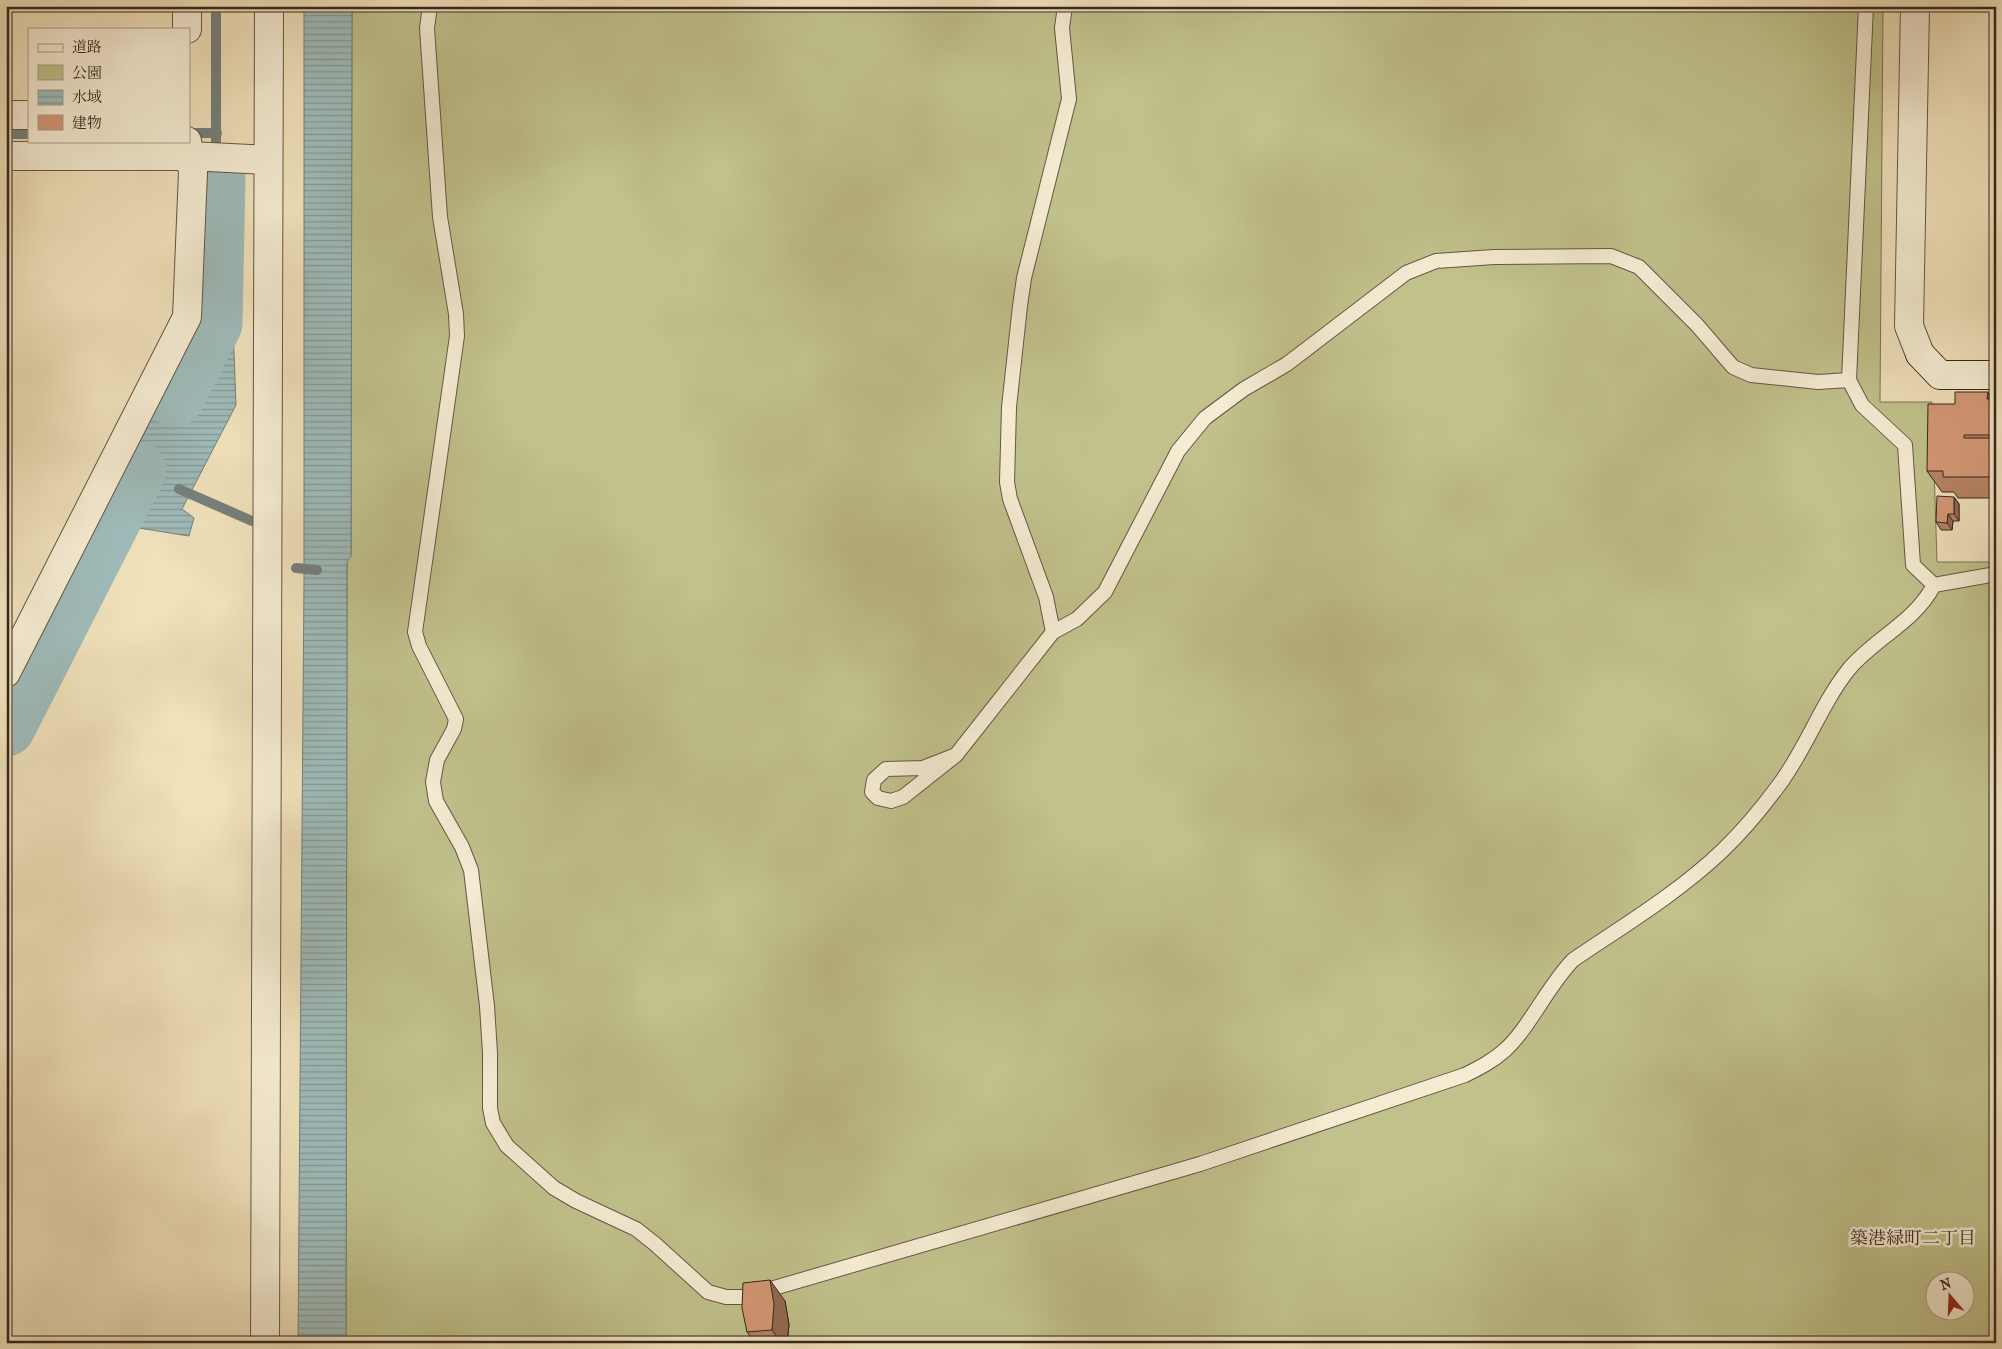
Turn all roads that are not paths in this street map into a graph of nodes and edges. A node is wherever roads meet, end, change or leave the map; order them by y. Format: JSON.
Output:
{"nodes":[{"id":1,"x":187,"y":6,"type":"edge"},
{"id":2,"x":269,"y":6,"type":"edge"},
{"id":3,"x":430,"y":6,"type":"edge"},
{"id":4,"x":1065,"y":6,"type":"edge"},
{"id":5,"x":1866,"y":6,"type":"edge"},
{"id":6,"x":1915,"y":6,"type":"edge"},
{"id":7,"x":187,"y":28,"type":"edge"},
{"id":8,"x":6,"y":115,"type":"edge"},
{"id":9,"x":28,"y":115,"type":"edge"},
{"id":10,"x":202,"y":153,"type":"edge"},
{"id":11,"x":6,"y":156,"type":"edge"},
{"id":12,"x":268,"y":160,"type":"junction"},
{"id":13,"x":1996,"y":375,"type":"edge"},
{"id":14,"x":1849,"y":380,"type":"junction"},
{"id":15,"x":1996,"y":574,"type":"edge"},
{"id":16,"x":1934,"y":585,"type":"junction"},
{"id":17,"x":1053,"y":632,"type":"junction"},
{"id":18,"x":6,"y":673,"type":"edge"},
{"id":19,"x":956,"y":755,"type":"junction"},
{"id":20,"x":265,"y":1343,"type":"edge"}],
"edges":[{"from":1,"to":7,"type":"street"},
{"from":2,"to":12,"type":"street"},
{"from":3,"to":16,"type":"lane"},
{"from":4,"to":17,"type":"lane"},
{"from":5,"to":14,"type":"lane"},
{"from":6,"to":13,"type":"street"},
{"from":8,"to":9,"type":"street"},
{"from":10,"to":11,"type":"street"},
{"from":10,"to":12,"type":"street"},
{"from":10,"to":18,"type":"street"},
{"from":12,"to":20,"type":"street"},
{"from":14,"to":16,"type":"lane"},
{"from":14,"to":17,"type":"lane"},
{"from":15,"to":16,"type":"lane"},
{"from":17,"to":19,"type":"lane"},
{"from":19,"to":19,"type":"lane"}]}
